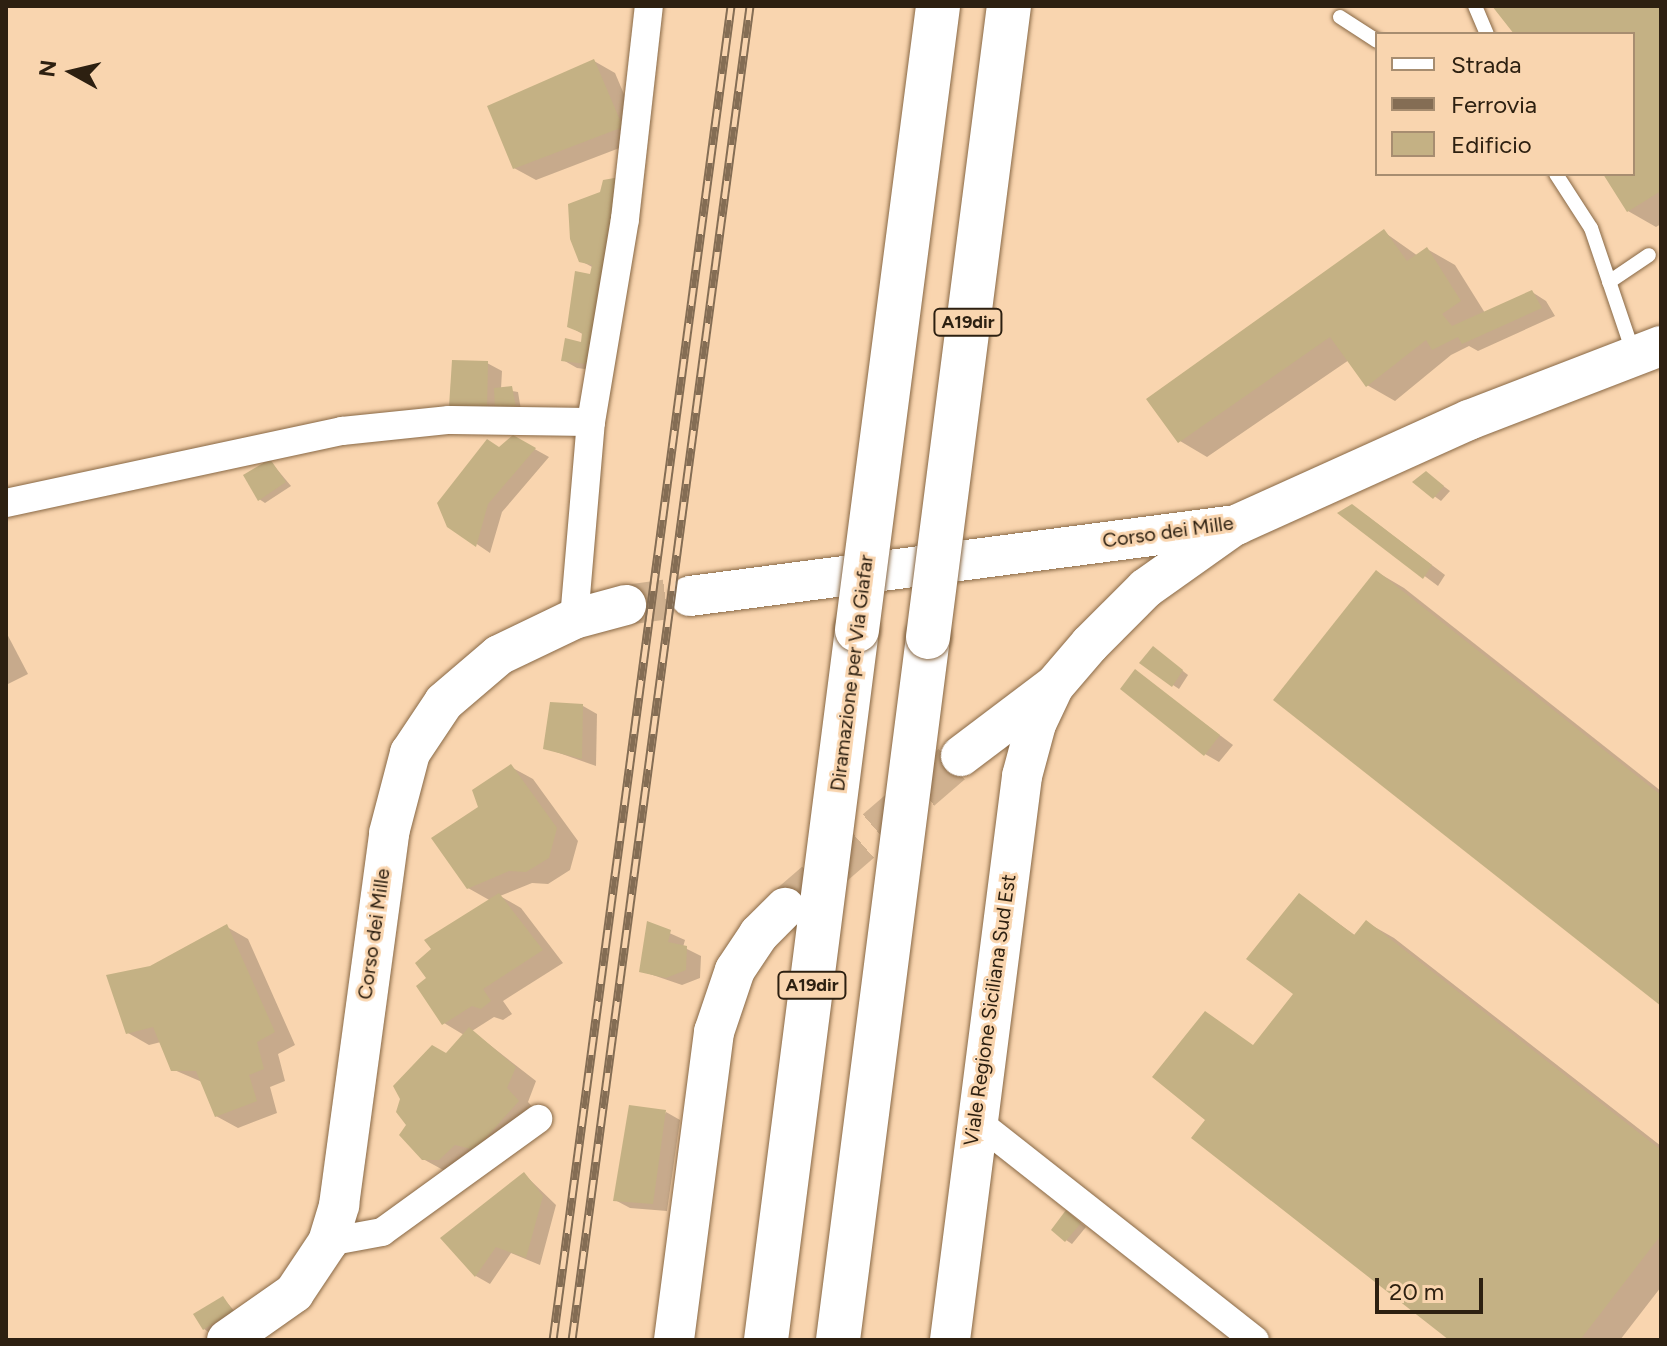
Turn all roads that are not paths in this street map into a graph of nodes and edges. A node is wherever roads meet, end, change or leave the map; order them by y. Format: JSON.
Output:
{"nodes":[{"id":1,"x":649,"y":6,"type":"edge"},
{"id":2,"x":938,"y":6,"type":"edge"},
{"id":3,"x":1009,"y":6,"type":"edge"},
{"id":4,"x":1475,"y":6,"type":"edge"},
{"id":5,"x":1340,"y":17,"type":"dead end"},
{"id":6,"x":1486,"y":32,"type":"edge"},
{"id":7,"x":1375,"y":40,"type":"edge"},
{"id":8,"x":1557,"y":176,"type":"edge"},
{"id":9,"x":1649,"y":255,"type":"dead end"},
{"id":10,"x":1609,"y":282,"type":"junction"},
{"id":11,"x":1648,"y":351,"type":"edge"},
{"id":12,"x":591,"y":422,"type":"junction"},
{"id":13,"x":6,"y":503,"type":"edge"},
{"id":14,"x":1236,"y":525,"type":"junction"},
{"id":15,"x":690,"y":596,"type":"tunnel mouth"},
{"id":16,"x":626,"y":605,"type":"tunnel mouth"},
{"id":17,"x":574,"y":619,"type":"junction"},
{"id":18,"x":1054,"y":686,"type":"junction"},
{"id":19,"x":961,"y":756,"type":"tunnel mouth"},
{"id":20,"x":785,"y":908,"type":"tunnel mouth"},
{"id":21,"x":538,"y":1119,"type":"dead end"},
{"id":22,"x":975,"y":1120,"type":"junction"},
{"id":23,"x":328,"y":1242,"type":"junction"},
{"id":24,"x":227,"y":1340,"type":"edge"},
{"id":25,"x":674,"y":1340,"type":"edge"},
{"id":26,"x":766,"y":1340,"type":"edge"},
{"id":27,"x":838,"y":1340,"type":"edge"},
{"id":28,"x":950,"y":1340,"type":"edge"},
{"id":29,"x":1255,"y":1340,"type":"edge"}],
"edges":[{"from":1,"to":12,"type":"street"},
{"from":2,"to":26,"type":"highway","name":"Diramazione per Via Giafar","number":"A19dir","bridge":true},
{"from":3,"to":27,"type":"highway","number":"A19dir","bridge":true},
{"from":4,"to":6,"type":"lane"},
{"from":5,"to":7,"type":"lane"},
{"from":8,"to":10,"type":"lane"},
{"from":9,"to":10,"type":"lane"},
{"from":10,"to":11,"type":"lane"},
{"from":11,"to":14,"type":"street","name":"Corso dei Mille"},
{"from":12,"to":13,"type":"street"},
{"from":12,"to":17,"type":"street"},
{"from":14,"to":15,"type":"street","name":"Corso dei Mille"},
{"from":14,"to":18,"type":"street","name":"Viale Regione Siciliana Sud Est"},
{"from":16,"to":17,"type":"street","name":"Corso dei Mille"},
{"from":17,"to":23,"type":"street","name":"Corso dei Mille"},
{"from":18,"to":19,"type":"street","name":"Viale Regione Siciliana Sud Est"},
{"from":18,"to":22,"type":"street","name":"Viale Regione Siciliana Sud Est"},
{"from":20,"to":25,"type":"street"},
{"from":21,"to":23,"type":"street"},
{"from":22,"to":28,"type":"street","name":"Viale Regione Siciliana Sud Est"},
{"from":22,"to":29,"type":"street"},
{"from":23,"to":24,"type":"street","name":"Corso dei Mille"}]}
